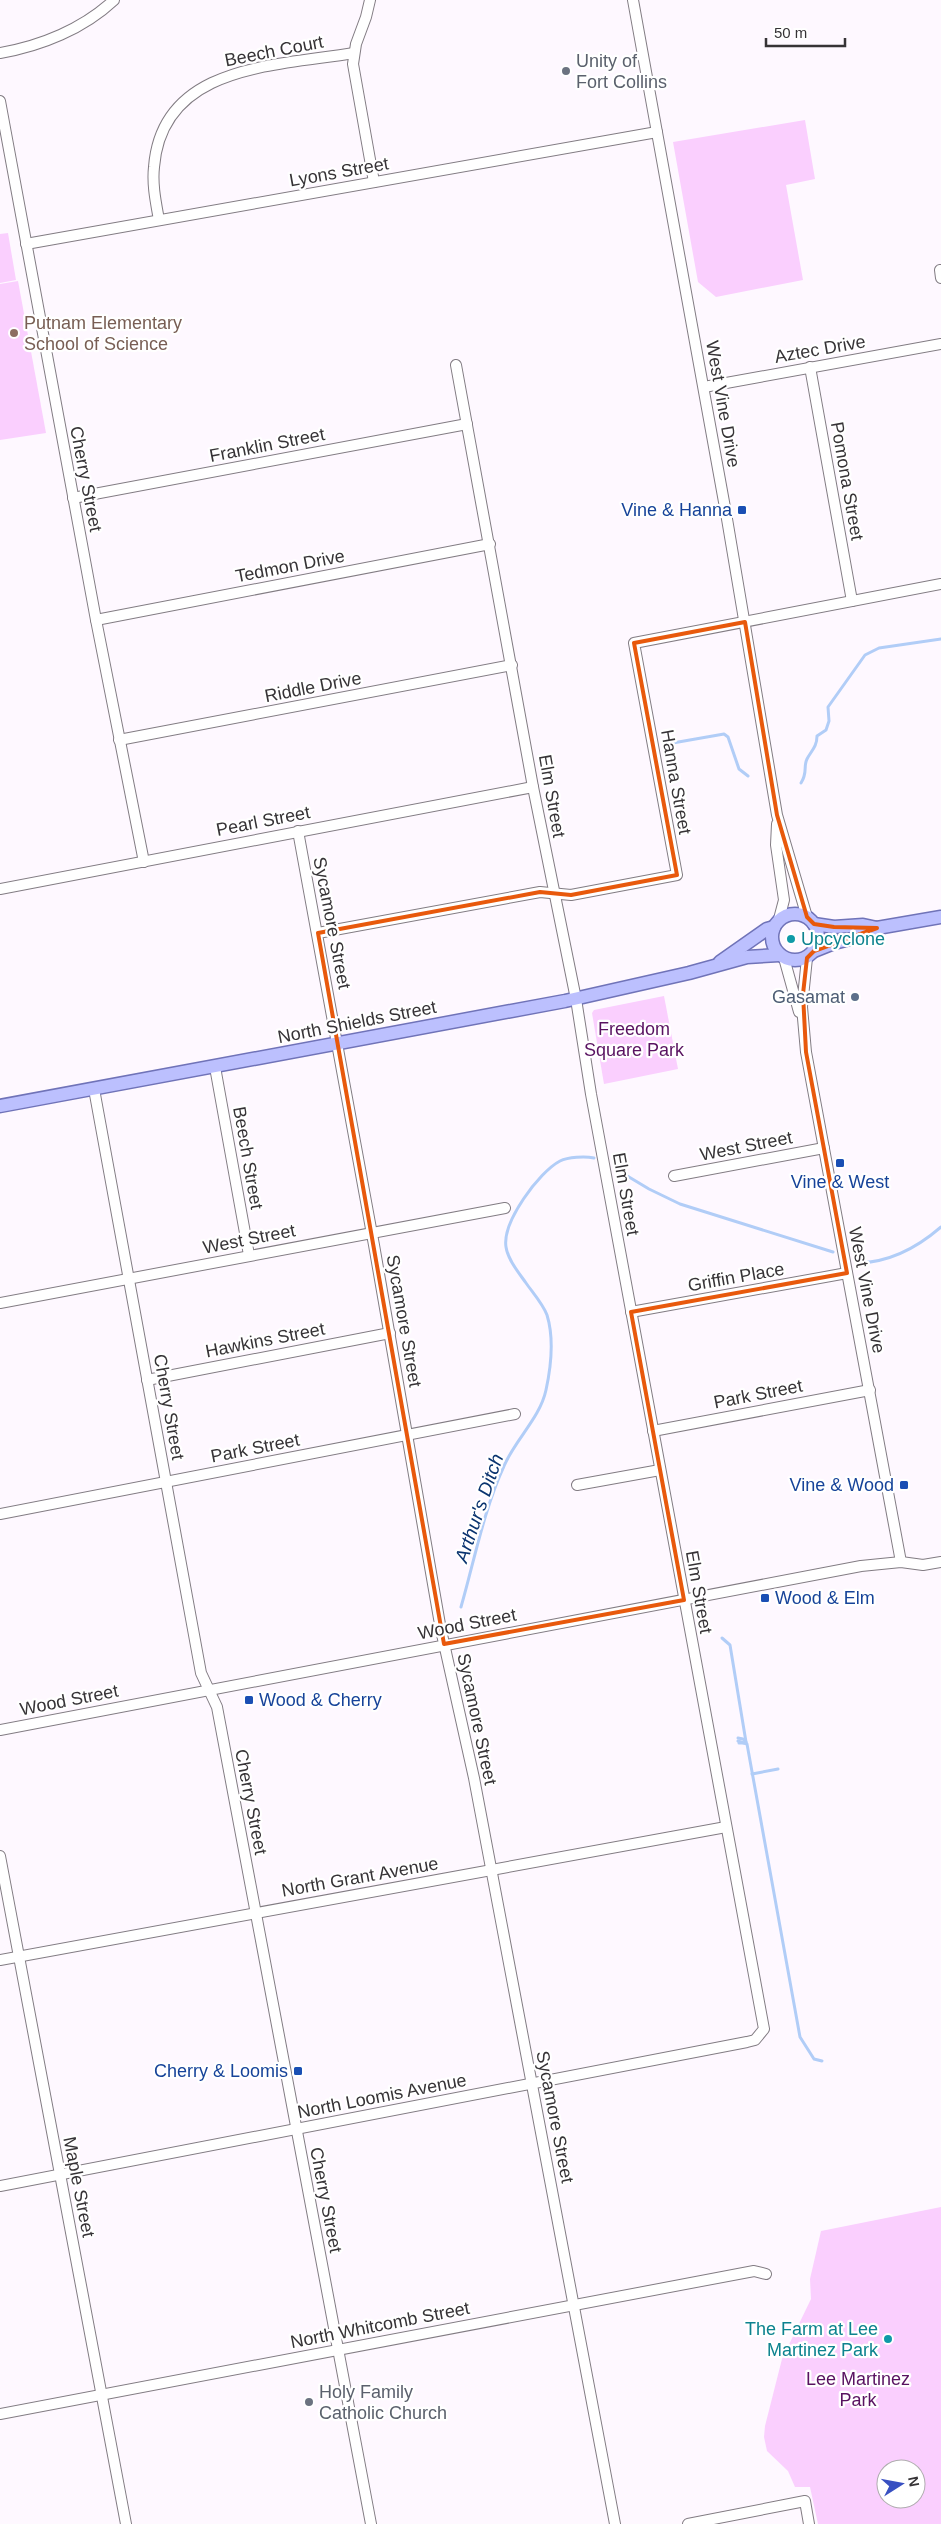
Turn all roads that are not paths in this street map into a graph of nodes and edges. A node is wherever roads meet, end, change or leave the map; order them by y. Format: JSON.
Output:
{"nodes":[{"id":1,"x":114,"y":0,"type":"edge"},
{"id":2,"x":370,"y":0,"type":"edge"},
{"id":3,"x":633,"y":0,"type":"edge"},
{"id":4,"x":0,"y":53,"type":"edge"},
{"id":5,"x":354,"y":53,"type":"junction"},
{"id":6,"x":0,"y":101,"type":"edge"},
{"id":7,"x":657,"y":132,"type":"junction"},
{"id":8,"x":374,"y":182,"type":"junction"},
{"id":9,"x":159,"y":220,"type":"junction"},
{"id":10,"x":26,"y":244,"type":"junction"},
{"id":11,"x":941,"y":344,"type":"edge"},
{"id":12,"x":456,"y":365,"type":"dead end"},
{"id":13,"x":810,"y":367,"type":"junction"},
{"id":14,"x":704,"y":386,"type":"junction"},
{"id":15,"x":467,"y":424,"type":"junction"},
{"id":16,"x":73,"y":498,"type":"junction"},
{"id":17,"x":490,"y":544,"type":"junction"},
{"id":18,"x":941,"y":584,"type":"edge"},
{"id":19,"x":852,"y":601,"type":"junction"},
{"id":20,"x":96,"y":620,"type":"junction"},
{"id":21,"x":745,"y":622,"type":"junction"},
{"id":22,"x":512,"y":665,"type":"junction"},
{"id":23,"x":119,"y":740,"type":"junction"},
{"id":24,"x":533,"y":787,"type":"junction"},
{"id":25,"x":777,"y":815,"type":"junction"},
{"id":26,"x":298,"y":831,"type":"junction"},
{"id":27,"x":144,"y":862,"type":"junction"},
{"id":28,"x":0,"y":889,"type":"edge"},
{"id":29,"x":554,"y":893,"type":"junction"},
{"id":30,"x":941,"y":916,"type":"edge"},
{"id":31,"x":810,"y":920,"type":"junction"},
{"id":32,"x":777,"y":923,"type":"junction"},
{"id":33,"x":877,"y":928,"type":"junction"},
{"id":34,"x":318,"y":934,"type":"junction"},
{"id":35,"x":811,"y":954,"type":"junction"},
{"id":36,"x":782,"y":957,"type":"junction"},
{"id":37,"x":718,"y":964,"type":"junction"},
{"id":38,"x":576,"y":998,"type":"junction"},
{"id":39,"x":802,"y":1023,"type":"junction"},
{"id":40,"x":338,"y":1044,"type":"junction"},
{"id":41,"x":215,"y":1067,"type":"junction"},
{"id":42,"x":94,"y":1089,"type":"junction"},
{"id":43,"x":0,"y":1106,"type":"edge"},
{"id":44,"x":824,"y":1148,"type":"junction"},
{"id":45,"x":674,"y":1176,"type":"dead end"},
{"id":46,"x":505,"y":1208,"type":"dead end"},
{"id":47,"x":372,"y":1232,"type":"junction"},
{"id":48,"x":249,"y":1255,"type":"junction"},
{"id":49,"x":848,"y":1272,"type":"junction"},
{"id":50,"x":130,"y":1277,"type":"junction"},
{"id":51,"x":0,"y":1303,"type":"edge"},
{"id":52,"x":631,"y":1312,"type":"junction"},
{"id":53,"x":390,"y":1333,"type":"junction"},
{"id":54,"x":147,"y":1380,"type":"junction"},
{"id":55,"x":870,"y":1390,"type":"junction"},
{"id":56,"x":515,"y":1414,"type":"dead end"},
{"id":57,"x":653,"y":1431,"type":"junction"},
{"id":58,"x":408,"y":1435,"type":"junction"},
{"id":59,"x":660,"y":1470,"type":"junction"},
{"id":60,"x":166,"y":1482,"type":"junction"},
{"id":61,"x":578,"y":1485,"type":"dead end"},
{"id":62,"x":0,"y":1514,"type":"edge"},
{"id":63,"x":902,"y":1562,"type":"junction"},
{"id":64,"x":941,"y":1562,"type":"edge"},
{"id":65,"x":684,"y":1600,"type":"junction"},
{"id":66,"x":444,"y":1644,"type":"junction"},
{"id":67,"x":209,"y":1691,"type":"junction"},
{"id":68,"x":0,"y":1730,"type":"edge"},
{"id":69,"x":726,"y":1827,"type":"junction"},
{"id":70,"x":0,"y":1856,"type":"edge"},
{"id":71,"x":491,"y":1869,"type":"junction"},
{"id":72,"x":255,"y":1913,"type":"junction"},
{"id":73,"x":19,"y":1956,"type":"junction"},
{"id":74,"x":0,"y":1960,"type":"edge"},
{"id":75,"x":764,"y":2029,"type":"joint"},
{"id":76,"x":533,"y":2085,"type":"junction"},
{"id":77,"x":295,"y":2129,"type":"junction"},
{"id":78,"x":60,"y":2174,"type":"junction"},
{"id":79,"x":0,"y":2186,"type":"edge"},
{"id":80,"x":766,"y":2274,"type":"dead end"},
{"id":81,"x":574,"y":2304,"type":"junction"},
{"id":82,"x":338,"y":2349,"type":"junction"},
{"id":83,"x":102,"y":2394,"type":"junction"},
{"id":84,"x":0,"y":2414,"type":"edge"},
{"id":85,"x":742,"y":2519,"type":"edge"},
{"id":86,"x":126,"y":2524,"type":"edge"},
{"id":87,"x":371,"y":2524,"type":"edge"},
{"id":88,"x":615,"y":2524,"type":"edge"},
{"id":89,"x":688,"y":2524,"type":"edge"},
{"id":90,"x":809,"y":2524,"type":"edge"}],
"edges":[{"from":1,"to":4,"type":"street"},
{"from":2,"to":5,"type":"street"},
{"from":3,"to":7,"type":"street","name":"West Vine Drive"},
{"from":5,"to":8,"type":"street"},
{"from":5,"to":9,"type":"street","name":"Beech Court"},
{"from":6,"to":10,"type":"street","name":"Cherry Street"},
{"from":7,"to":8,"type":"street","name":"Lyons Street"},
{"from":7,"to":14,"type":"street","name":"West Vine Drive"},
{"from":8,"to":9,"type":"street","name":"Lyons Street"},
{"from":9,"to":10,"type":"street","name":"Lyons Street"},
{"from":10,"to":16,"type":"street","name":"Cherry Street"},
{"from":11,"to":13,"type":"street","name":"Aztec Drive"},
{"from":12,"to":15,"type":"street","name":"Elm Street"},
{"from":13,"to":14,"type":"street","name":"Aztec Drive"},
{"from":13,"to":19,"type":"street","name":"Pomona Street"},
{"from":14,"to":21,"type":"street","name":"West Vine Drive"},
{"from":15,"to":16,"type":"street","name":"Franklin Street"},
{"from":15,"to":17,"type":"street","name":"Elm Street"},
{"from":16,"to":20,"type":"street","name":"Cherry Street"},
{"from":17,"to":20,"type":"street","name":"Tedmon Drive"},
{"from":17,"to":22,"type":"street","name":"Elm Street"},
{"from":18,"to":19,"type":"street","name":"Hanna Street"},
{"from":19,"to":21,"type":"street","name":"Hanna Street"},
{"from":20,"to":23,"type":"street","name":"Cherry Street"},
{"from":21,"to":25,"type":"street","name":"West Vine Drive"},
{"from":21,"to":29,"type":"street","name":"Hanna Street"},
{"from":22,"to":23,"type":"street","name":"Riddle Drive"},
{"from":22,"to":24,"type":"street","name":"Elm Street"},
{"from":23,"to":27,"type":"street","name":"Cherry Street"},
{"from":24,"to":26,"type":"street","name":"Pearl Street"},
{"from":24,"to":29,"type":"street","name":"Elm Street"},
{"from":25,"to":31,"type":"street","name":"West Vine Drive"},
{"from":25,"to":32,"type":"street","name":"West Vine Drive"},
{"from":26,"to":27,"type":"street","name":"Pearl Street"},
{"from":26,"to":34,"type":"street","name":"Sycamore Street"},
{"from":27,"to":28,"type":"street","name":"Pearl Street"},
{"from":29,"to":34,"type":"street","name":"Hanna Street"},
{"from":29,"to":38,"type":"street","name":"Elm Street"},
{"from":30,"to":33,"type":"main road"},
{"from":31,"to":32,"type":"main road"},
{"from":31,"to":33,"type":"main road"},
{"from":31,"to":35,"type":"main road"},
{"from":32,"to":36,"type":"main road"},
{"from":32,"to":37,"type":"main road","name":"North Shields Street"},
{"from":33,"to":35,"type":"main road"},
{"from":34,"to":40,"type":"street","name":"Sycamore Street"},
{"from":35,"to":36,"type":"main road"},
{"from":35,"to":39,"type":"street","name":"West Vine Drive"},
{"from":36,"to":37,"type":"main road","name":"North Shields Street"},
{"from":36,"to":39,"type":"street","name":"West Vine Drive"},
{"from":37,"to":38,"type":"main road","name":"North Shields Street"},
{"from":38,"to":40,"type":"main road","name":"North Shields Street"},
{"from":38,"to":52,"type":"street","name":"Elm Street"},
{"from":39,"to":44,"type":"street","name":"West Vine Drive"},
{"from":40,"to":41,"type":"main road","name":"North Shields Street"},
{"from":40,"to":47,"type":"street","name":"Sycamore Street"},
{"from":41,"to":42,"type":"main road","name":"North Shields Street"},
{"from":41,"to":48,"type":"street","name":"Beech Street"},
{"from":42,"to":43,"type":"main road","name":"North Shields Street"},
{"from":42,"to":50,"type":"street","name":"Cherry Street"},
{"from":44,"to":45,"type":"street","name":"West Street"},
{"from":44,"to":49,"type":"street","name":"West Vine Drive"},
{"from":46,"to":47,"type":"street","name":"West Street"},
{"from":47,"to":48,"type":"street","name":"West Street"},
{"from":47,"to":53,"type":"street","name":"Sycamore Street"},
{"from":48,"to":50,"type":"street","name":"West Street"},
{"from":49,"to":52,"type":"street","name":"Griffin Place"},
{"from":49,"to":55,"type":"street","name":"West Vine Drive"},
{"from":50,"to":51,"type":"street","name":"West Street"},
{"from":50,"to":54,"type":"street","name":"Cherry Street"},
{"from":52,"to":57,"type":"street","name":"Elm Street"},
{"from":53,"to":54,"type":"street","name":"Hawkins Street"},
{"from":53,"to":58,"type":"street","name":"Sycamore Street"},
{"from":54,"to":60,"type":"street","name":"Cherry Street"},
{"from":55,"to":57,"type":"street","name":"Park Street"},
{"from":55,"to":63,"type":"street","name":"West Vine Drive"},
{"from":56,"to":58,"type":"street","name":"Park Street"},
{"from":57,"to":59,"type":"street","name":"Elm Street"},
{"from":58,"to":60,"type":"street","name":"Park Street"},
{"from":58,"to":66,"type":"street","name":"Sycamore Street"},
{"from":59,"to":61,"type":"street"},
{"from":59,"to":65,"type":"street","name":"Elm Street"},
{"from":60,"to":62,"type":"street","name":"Park Street"},
{"from":60,"to":67,"type":"street","name":"Cherry Street"},
{"from":63,"to":64,"type":"street","name":"Wood Street"},
{"from":63,"to":65,"type":"street","name":"Wood Street"},
{"from":65,"to":66,"type":"street","name":"Wood Street"},
{"from":65,"to":69,"type":"street","name":"Elm Street"},
{"from":66,"to":67,"type":"street","name":"Wood Street"},
{"from":66,"to":71,"type":"street","name":"Sycamore Street"},
{"from":67,"to":68,"type":"street","name":"Wood Street"},
{"from":67,"to":72,"type":"street","name":"Cherry Street"},
{"from":69,"to":71,"type":"street","name":"North Grant Avenue"},
{"from":69,"to":75,"type":"street","name":"Elm Street"},
{"from":70,"to":73,"type":"street","name":"Maple Street"},
{"from":71,"to":72,"type":"street","name":"North Grant Avenue"},
{"from":71,"to":76,"type":"street","name":"Sycamore Street"},
{"from":72,"to":73,"type":"street","name":"North Grant Avenue"},
{"from":72,"to":77,"type":"street","name":"Cherry Street"},
{"from":73,"to":74,"type":"street","name":"North Grant Avenue"},
{"from":73,"to":78,"type":"street","name":"Maple Street"},
{"from":75,"to":76,"type":"street","name":"North Loomis Avenue"},
{"from":76,"to":77,"type":"street","name":"North Loomis Avenue"},
{"from":76,"to":81,"type":"street","name":"Sycamore Street"},
{"from":77,"to":78,"type":"street","name":"North Loomis Avenue"},
{"from":77,"to":82,"type":"street","name":"Cherry Street"},
{"from":78,"to":79,"type":"street","name":"North Loomis Avenue"},
{"from":78,"to":83,"type":"street","name":"Maple Street"},
{"from":80,"to":81,"type":"street","name":"North Whitcomb Street"},
{"from":81,"to":82,"type":"street","name":"North Whitcomb Street"},
{"from":81,"to":88,"type":"street","name":"Sycamore Street"},
{"from":82,"to":83,"type":"street","name":"North Whitcomb Street"},
{"from":82,"to":87,"type":"street","name":"Cherry Street"},
{"from":83,"to":84,"type":"street","name":"North Whitcomb Street"},
{"from":83,"to":86,"type":"street","name":"Maple Street"},
{"from":85,"to":89,"type":"street"},
{"from":85,"to":90,"type":"street"}]}
